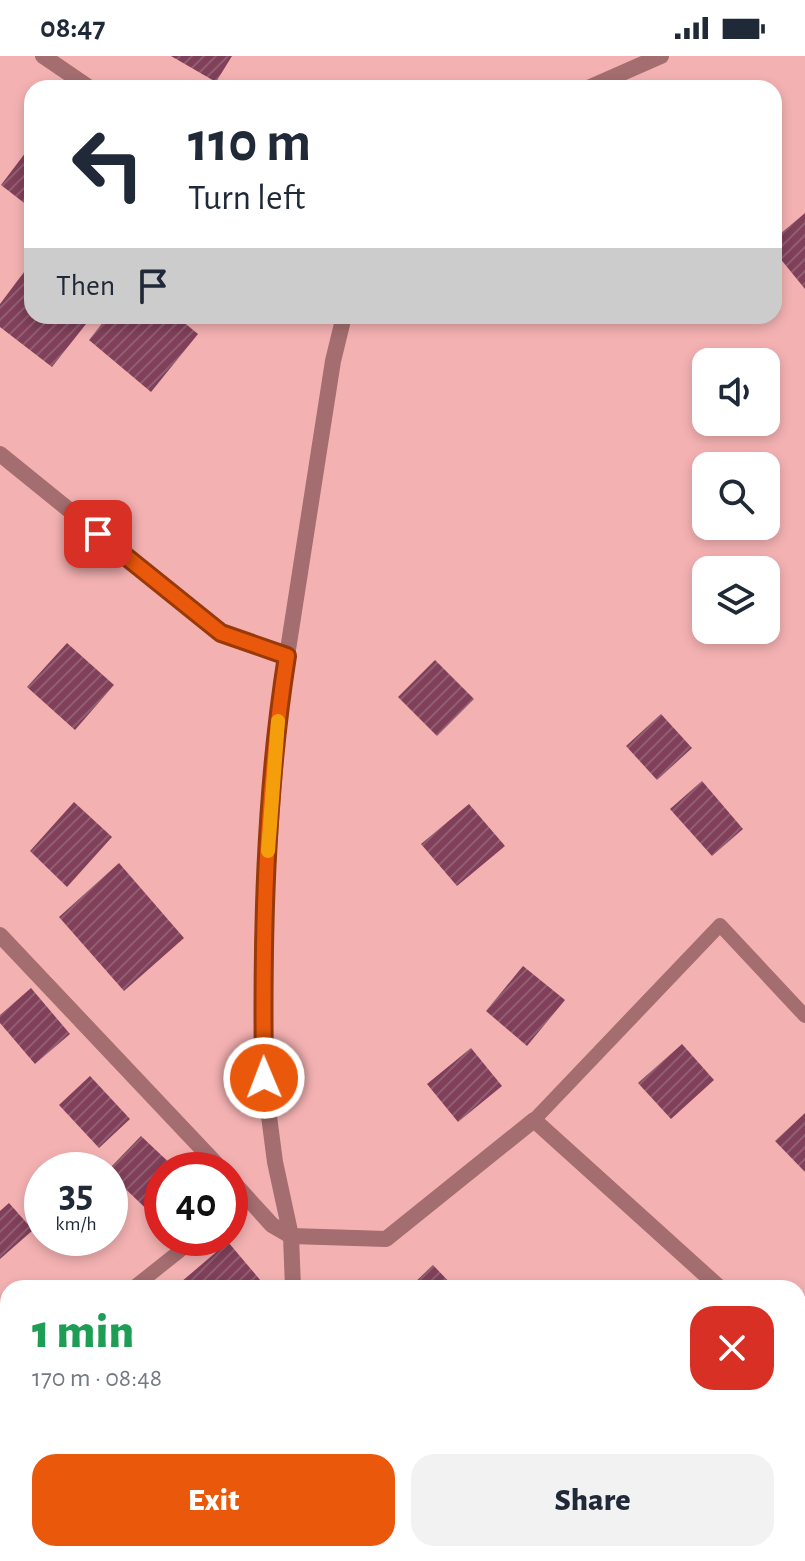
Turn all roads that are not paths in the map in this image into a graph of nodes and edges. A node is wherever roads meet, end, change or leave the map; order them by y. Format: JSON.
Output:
{"nodes":[{"id":1,"x":43,"y":56,"type":"edge"},
{"id":2,"x":661,"y":56,"type":"edge"},
{"id":3,"x":78,"y":80,"type":"edge"},
{"id":4,"x":606,"y":80,"type":"edge"},
{"id":5,"x":342,"y":324,"type":"edge"},
{"id":6,"x":0,"y":454,"type":"edge"},
{"id":7,"x":287,"y":656,"type":"junction"},
{"id":8,"x":0,"y":935,"type":"edge"},
{"id":9,"x":805,"y":1016,"type":"edge"},
{"id":10,"x":534,"y":1120,"type":"junction"},
{"id":11,"x":205,"y":1152,"type":"edge"},
{"id":12,"x":248,"y":1198,"type":"edge"},
{"id":13,"x":291,"y":1236,"type":"junction"},
{"id":14,"x":173,"y":1256,"type":"edge"},
{"id":15,"x":143,"y":1280,"type":"edge"},
{"id":16,"x":293,"y":1280,"type":"edge"},
{"id":17,"x":711,"y":1280,"type":"edge"}],
"edges":[{"from":1,"to":3,"type":"street"},
{"from":2,"to":4,"type":"street"},
{"from":5,"to":7,"type":"street"},
{"from":6,"to":7,"type":"street"},
{"from":7,"to":13,"type":"street"},
{"from":8,"to":11,"type":"street"},
{"from":9,"to":10,"type":"lane"},
{"from":10,"to":13,"type":"street"},
{"from":10,"to":17,"type":"street"},
{"from":12,"to":13,"type":"street"},
{"from":13,"to":16,"type":"street"},
{"from":14,"to":15,"type":"lane"}]}
